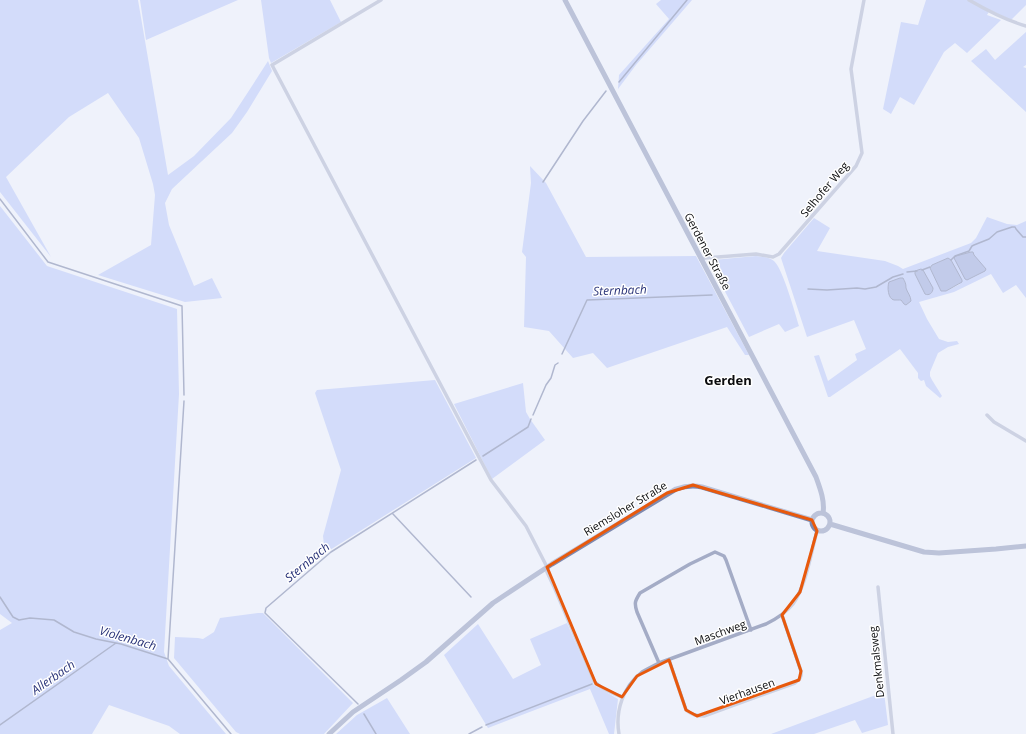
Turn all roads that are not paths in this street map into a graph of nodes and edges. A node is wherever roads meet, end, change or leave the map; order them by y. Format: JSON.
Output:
{"nodes":[{"id":1,"x":380,"y":0,"type":"edge"},
{"id":2,"x":565,"y":0,"type":"edge"},
{"id":3,"x":864,"y":0,"type":"edge"},
{"id":4,"x":969,"y":0,"type":"edge"},
{"id":5,"x":1026,"y":26,"type":"edge"},
{"id":6,"x":701,"y":260,"type":"junction"},
{"id":7,"x":987,"y":415,"type":"dead end"},
{"id":8,"x":1026,"y":441,"type":"edge"},
{"id":9,"x":823,"y":513,"type":"junction"},
{"id":10,"x":812,"y":520,"type":"junction"},
{"id":11,"x":830,"y":524,"type":"junction"},
{"id":12,"x":817,"y":531,"type":"junction"},
{"id":13,"x":1026,"y":546,"type":"edge"},
{"id":14,"x":547,"y":567,"type":"junction"},
{"id":15,"x":878,"y":587,"type":"dead end"},
{"id":16,"x":782,"y":615,"type":"junction"},
{"id":17,"x":751,"y":630,"type":"junction"},
{"id":18,"x":669,"y":660,"type":"junction"},
{"id":19,"x":659,"y":663,"type":"junction"},
{"id":20,"x":622,"y":697,"type":"junction"},
{"id":21,"x":329,"y":734,"type":"edge"},
{"id":22,"x":619,"y":734,"type":"edge"},
{"id":23,"x":893,"y":734,"type":"edge"}],
"edges":[{"from":1,"to":14,"type":"street"},
{"from":2,"to":6,"type":"main road","name":"Gerdener Straße"},
{"from":3,"to":6,"type":"street","name":"Selhofer Weg"},
{"from":4,"to":5,"type":"street"},
{"from":6,"to":9,"type":"main road","name":"Gerdener Straße"},
{"from":7,"to":8,"type":"street"},
{"from":9,"to":10,"type":"main road"},
{"from":9,"to":11,"type":"main road"},
{"from":10,"to":12,"type":"main road"},
{"from":10,"to":14,"type":"main road","name":"Riemsloher Straße"},
{"from":11,"to":12,"type":"main road"},
{"from":11,"to":13,"type":"main road"},
{"from":12,"to":16,"type":"street","name":"Maschweg"},
{"from":14,"to":20,"type":"street"},
{"from":14,"to":21,"type":"main road","name":"Riemsloher Straße"},
{"from":15,"to":23,"type":"street","name":"Denkmalsweg"},
{"from":16,"to":17,"type":"street","name":"Maschweg"},
{"from":16,"to":18,"type":"street","name":"Vierhausen"},
{"from":17,"to":18,"type":"street","name":"Maschweg"},
{"from":17,"to":19,"type":"street"},
{"from":18,"to":19,"type":"street","name":"Maschweg"},
{"from":19,"to":20,"type":"street","name":"Maschweg"},
{"from":20,"to":22,"type":"street","name":"Maschweg"}]}
